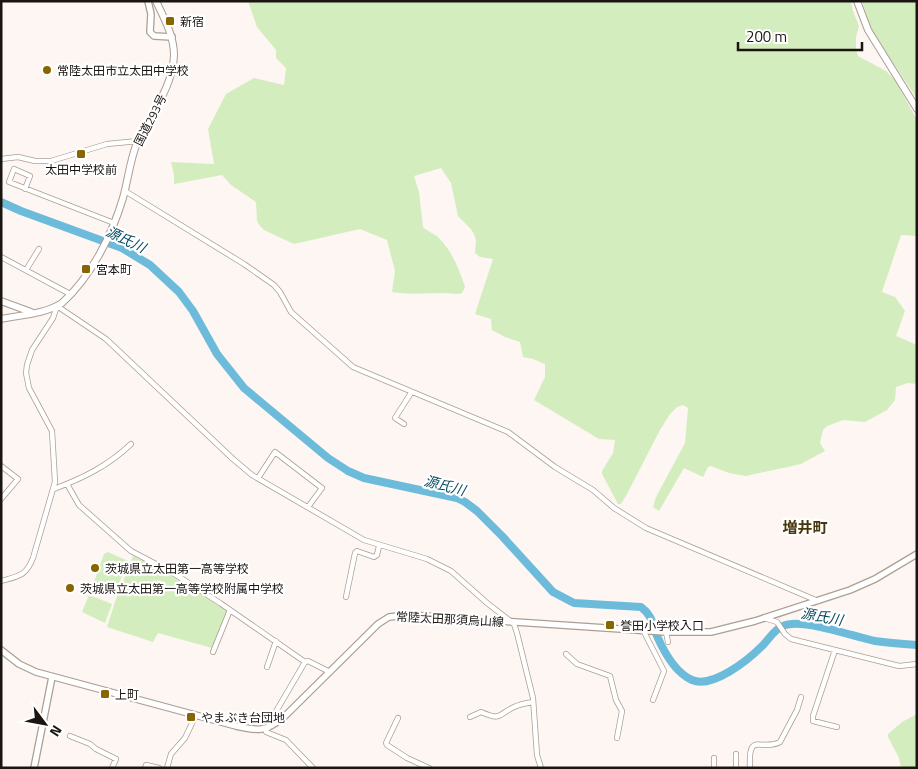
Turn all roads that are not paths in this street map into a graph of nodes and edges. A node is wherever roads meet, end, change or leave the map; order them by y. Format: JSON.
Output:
{"nodes":[{"id":1,"x":148,"y":1,"type":"edge"},
{"id":2,"x":156,"y":1,"type":"edge"},
{"id":3,"x":857,"y":1,"type":"edge"},
{"id":4,"x":172,"y":37,"type":"junction"},
{"id":5,"x":917,"y":109,"type":"edge"},
{"id":6,"x":138,"y":141,"type":"junction"},
{"id":7,"x":1,"y":160,"type":"edge"},
{"id":8,"x":25,"y":189,"type":"junction"},
{"id":9,"x":125,"y":191,"type":"junction"},
{"id":10,"x":114,"y":223,"type":"junction"},
{"id":11,"x":39,"y":249,"type":"dead end"},
{"id":12,"x":1,"y":257,"type":"edge"},
{"id":13,"x":26,"y":270,"type":"junction"},
{"id":14,"x":70,"y":294,"type":"junction"},
{"id":15,"x":1,"y":301,"type":"edge"},
{"id":16,"x":57,"y":306,"type":"junction"},
{"id":17,"x":22,"y":312,"type":"junction"},
{"id":18,"x":1,"y":319,"type":"edge"},
{"id":19,"x":411,"y":393,"type":"junction"},
{"id":20,"x":404,"y":424,"type":"dead end"},
{"id":21,"x":131,"y":444,"type":"dead end"},
{"id":22,"x":1,"y":466,"type":"edge"},
{"id":23,"x":258,"y":478,"type":"junction"},
{"id":24,"x":67,"y":484,"type":"junction"},
{"id":25,"x":54,"y":489,"type":"junction"},
{"id":26,"x":1,"y":499,"type":"edge"},
{"id":27,"x":308,"y":507,"type":"junction"},
{"id":28,"x":379,"y":546,"type":"junction"},
{"id":29,"x":917,"y":554,"type":"edge"},
{"id":30,"x":1,"y":581,"type":"edge"},
{"id":31,"x":346,"y":597,"type":"dead end"},
{"id":32,"x":818,"y":601,"type":"junction"},
{"id":33,"x":230,"y":610,"type":"junction"},
{"id":34,"x":764,"y":618,"type":"junction"},
{"id":35,"x":512,"y":622,"type":"junction"},
{"id":36,"x":645,"y":630,"type":"junction"},
{"id":37,"x":664,"y":632,"type":"junction"},
{"id":38,"x":276,"y":641,"type":"junction"},
{"id":39,"x":668,"y":642,"type":"dead end"},
{"id":40,"x":1,"y":650,"type":"edge"},
{"id":41,"x":834,"y":650,"type":"junction"},
{"id":42,"x":213,"y":652,"type":"dead end"},
{"id":43,"x":566,"y":654,"type":"dead end"},
{"id":44,"x":305,"y":662,"type":"junction"},
{"id":45,"x":917,"y":664,"type":"edge"},
{"id":46,"x":267,"y":667,"type":"dead end"},
{"id":47,"x":330,"y":672,"type":"junction"},
{"id":48,"x":52,"y":677,"type":"junction"},
{"id":49,"x":801,"y":697,"type":"dead end"},
{"id":50,"x":653,"y":700,"type":"dead end"},
{"id":51,"x":533,"y":702,"type":"junction"},
{"id":52,"x":196,"y":715,"type":"junction"},
{"id":53,"x":470,"y":717,"type":"dead end"},
{"id":54,"x":398,"y":718,"type":"dead end"},
{"id":55,"x":837,"y":727,"type":"dead end"},
{"id":56,"x":267,"y":729,"type":"junction"},
{"id":57,"x":70,"y":736,"type":"dead end"},
{"id":58,"x":617,"y":738,"type":"dead end"},
{"id":59,"x":736,"y":754,"type":"dead end"},
{"id":60,"x":714,"y":758,"type":"dead end"},
{"id":61,"x":311,"y":767,"type":"edge"},
{"id":62,"x":34,"y":768,"type":"edge"},
{"id":63,"x":112,"y":768,"type":"edge"},
{"id":64,"x":145,"y":768,"type":"edge"},
{"id":65,"x":159,"y":768,"type":"edge"},
{"id":66,"x":167,"y":768,"type":"edge"},
{"id":67,"x":429,"y":768,"type":"edge"},
{"id":68,"x":541,"y":768,"type":"edge"},
{"id":69,"x":714,"y":768,"type":"edge"},
{"id":70,"x":736,"y":768,"type":"edge"},
{"id":71,"x":750,"y":768,"type":"edge"}],
"edges":[{"from":1,"to":4,"type":"main road"},
{"from":2,"to":4,"type":"highway","name":"国道293号"},
{"from":3,"to":5,"type":"highway"},
{"from":4,"to":6,"type":"highway","name":"国道293号"},
{"from":6,"to":7,"type":"street"},
{"from":6,"to":9,"type":"highway","name":"国道293号"},
{"from":8,"to":8,"type":"street"},
{"from":8,"to":10,"type":"street"},
{"from":9,"to":10,"type":"highway","name":"国道293号"},
{"from":9,"to":19,"type":"street"},
{"from":10,"to":14,"type":"highway","name":"国道293号"},
{"from":11,"to":13,"type":"street"},
{"from":12,"to":13,"type":"street"},
{"from":13,"to":14,"type":"street"},
{"from":14,"to":16,"type":"highway"},
{"from":15,"to":17,"type":"highway"},
{"from":16,"to":17,"type":"highway"},
{"from":16,"to":23,"type":"street"},
{"from":16,"to":25,"type":"street"},
{"from":17,"to":18,"type":"highway"},
{"from":19,"to":20,"type":"street"},
{"from":19,"to":32,"type":"street"},
{"from":21,"to":24,"type":"street"},
{"from":22,"to":26,"type":"street"},
{"from":23,"to":27,"type":"street"},
{"from":23,"to":27,"type":"street"},
{"from":24,"to":25,"type":"street"},
{"from":24,"to":33,"type":"street"},
{"from":25,"to":30,"type":"street"},
{"from":27,"to":28,"type":"street"},
{"from":28,"to":31,"type":"street"},
{"from":28,"to":35,"type":"street"},
{"from":29,"to":32,"type":"main road","name":"常陸太田那須烏山線"},
{"from":32,"to":34,"type":"main road","name":"常陸太田那須烏山線"},
{"from":33,"to":38,"type":"street"},
{"from":33,"to":42,"type":"street"},
{"from":34,"to":37,"type":"main road","name":"常陸太田那須烏山線"},
{"from":34,"to":41,"type":"street"},
{"from":35,"to":36,"type":"main road","name":"常陸太田那須烏山線"},
{"from":35,"to":47,"type":"main road","name":"常陸太田那須烏山線"},
{"from":35,"to":51,"type":"street"},
{"from":36,"to":37,"type":"main road","name":"常陸太田那須烏山線"},
{"from":36,"to":50,"type":"street"},
{"from":37,"to":39,"type":"street"},
{"from":38,"to":44,"type":"street"},
{"from":38,"to":46,"type":"street"},
{"from":40,"to":48,"type":"main road"},
{"from":41,"to":45,"type":"street"},
{"from":41,"to":55,"type":"street"},
{"from":43,"to":58,"type":"street"},
{"from":44,"to":47,"type":"street"},
{"from":44,"to":56,"type":"street"},
{"from":47,"to":56,"type":"main road","name":"常陸太田那須烏山線"},
{"from":48,"to":52,"type":"main road"},
{"from":48,"to":62,"type":"main road"},
{"from":49,"to":71,"type":"street"},
{"from":51,"to":53,"type":"street"},
{"from":51,"to":68,"type":"street"},
{"from":52,"to":56,"type":"main road"},
{"from":52,"to":66,"type":"street"},
{"from":54,"to":67,"type":"street"},
{"from":56,"to":61,"type":"street"},
{"from":57,"to":63,"type":"street"},
{"from":59,"to":70,"type":"street"},
{"from":60,"to":69,"type":"street"},
{"from":64,"to":65,"type":"street"}]}
